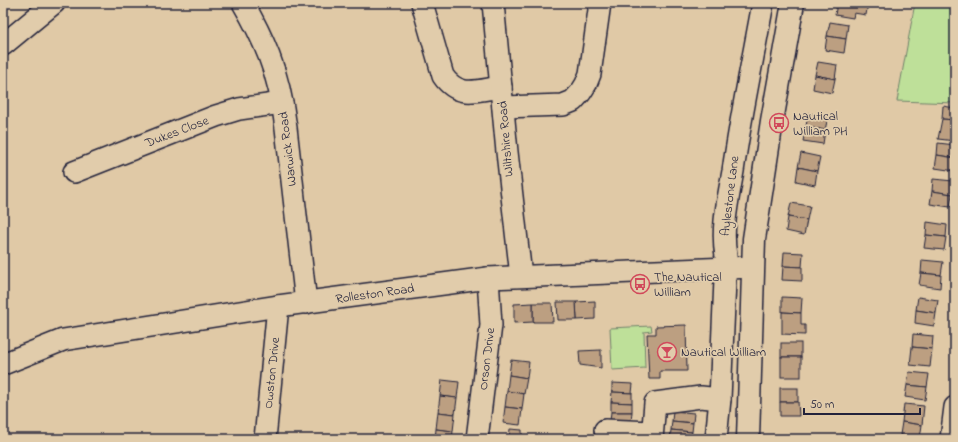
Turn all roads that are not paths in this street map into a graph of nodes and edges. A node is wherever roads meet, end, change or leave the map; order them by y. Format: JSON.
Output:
{"nodes":[{"id":1,"x":54,"y":3,"type":"edge"},
{"id":2,"x":243,"y":3,"type":"edge"},
{"id":3,"x":422,"y":3,"type":"edge"},
{"id":4,"x":493,"y":3,"type":"edge"},
{"id":5,"x":600,"y":3,"type":"edge"},
{"id":6,"x":763,"y":3,"type":"edge"},
{"id":7,"x":793,"y":3,"type":"edge"},
{"id":8,"x":3,"y":45,"type":"edge"},
{"id":9,"x":502,"y":97,"type":"junction"},
{"id":10,"x":282,"y":103,"type":"junction"},
{"id":11,"x":74,"y":172,"type":"dead end"},
{"id":12,"x":753,"y":267,"type":"junction"},
{"id":13,"x":725,"y":268,"type":"junction"},
{"id":14,"x":521,"y":276,"type":"junction"},
{"id":15,"x":488,"y":278,"type":"junction"},
{"id":16,"x":306,"y":303,"type":"junction"},
{"id":17,"x":278,"y":306,"type":"junction"},
{"id":18,"x":3,"y":364,"type":"edge"},
{"id":19,"x":720,"y":398,"type":"junction"},
{"id":20,"x":955,"y":407,"type":"edge"},
{"id":21,"x":605,"y":430,"type":"dead end"},
{"id":22,"x":652,"y":435,"type":"edge"},
{"id":23,"x":265,"y":439,"type":"edge"},
{"id":24,"x":477,"y":439,"type":"edge"},
{"id":25,"x":716,"y":439,"type":"edge"},
{"id":26,"x":751,"y":439,"type":"edge"},
{"id":27,"x":951,"y":439,"type":"edge"}],
"edges":[{"from":1,"to":8,"type":"street"},
{"from":2,"to":10,"type":"street","name":"Warwick Road"},
{"from":3,"to":9,"type":"street"},
{"from":4,"to":9,"type":"street","name":"Wiltshire Road"},
{"from":5,"to":9,"type":"street"},
{"from":6,"to":13,"type":"street","name":"Aylestone Lane"},
{"from":7,"to":12,"type":"main road"},
{"from":9,"to":14,"type":"street","name":"Wiltshire Road"},
{"from":10,"to":11,"type":"street","name":"Dukes Close"},
{"from":10,"to":16,"type":"street","name":"Warwick Road"},
{"from":12,"to":13,"type":"street","name":"Rolleston Road"},
{"from":12,"to":26,"type":"main road"},
{"from":13,"to":14,"type":"street","name":"Rolleston Road"},
{"from":13,"to":19,"type":"street","name":"Aylestone Lane"},
{"from":14,"to":15,"type":"street","name":"Rolleston Road"},
{"from":15,"to":16,"type":"street","name":"Rolleston Road"},
{"from":15,"to":24,"type":"street","name":"Orson Drive"},
{"from":16,"to":17,"type":"street","name":"Rolleston Road"},
{"from":17,"to":18,"type":"street","name":"Rolleston Road"},
{"from":17,"to":23,"type":"street","name":"Owston Drive"},
{"from":19,"to":22,"type":"street"},
{"from":19,"to":25,"type":"street","name":"Aylestone Lane"},
{"from":20,"to":27,"type":"street"},
{"from":21,"to":22,"type":"street"}]}
